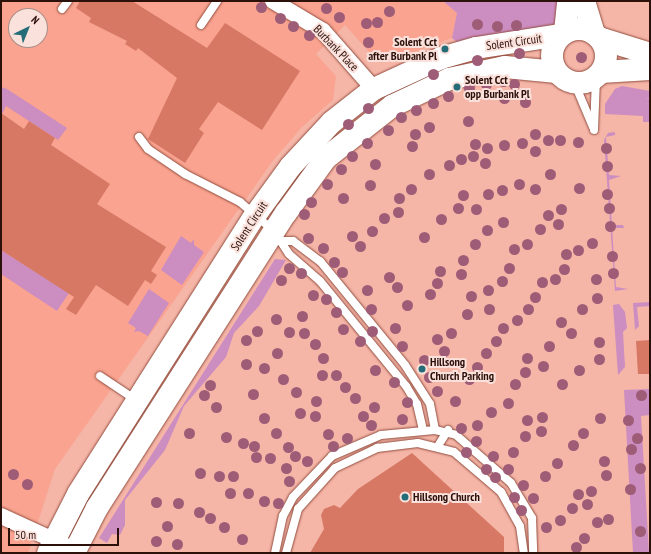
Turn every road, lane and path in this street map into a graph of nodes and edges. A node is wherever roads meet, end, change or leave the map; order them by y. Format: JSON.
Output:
{"nodes":[{"id":1,"x":68,"y":1,"type":"edge"},
{"id":2,"x":217,"y":1,"type":"edge"},
{"id":3,"x":273,"y":1,"type":"edge"},
{"id":4,"x":568,"y":1,"type":"edge"},
{"id":5,"x":584,"y":1,"type":"edge"},
{"id":6,"x":62,"y":9,"type":"dead end"},
{"id":7,"x":201,"y":25,"type":"dead end"},
{"id":8,"x":563,"y":34,"type":"junction"},
{"id":9,"x":597,"y":36,"type":"junction"},
{"id":10,"x":650,"y":54,"type":"edge"},
{"id":11,"x":650,"y":69,"type":"edge"},
{"id":12,"x":599,"y":75,"type":"junction"},
{"id":13,"x":565,"y":77,"type":"junction"},
{"id":14,"x":374,"y":89,"type":"junction"},
{"id":15,"x":139,"y":137,"type":"dead end"},
{"id":16,"x":256,"y":214,"type":"junction"},
{"id":17,"x":278,"y":236,"type":"junction"},
{"id":18,"x":100,"y":376,"type":"dead end"},
{"id":19,"x":137,"y":400,"type":"junction"},
{"id":20,"x":423,"y":430,"type":"junction"},
{"id":21,"x":434,"y":430,"type":"junction"},
{"id":22,"x":448,"y":430,"type":"junction"},
{"id":23,"x":438,"y":446,"type":"junction"},
{"id":24,"x":480,"y":455,"type":"junction"},
{"id":25,"x":470,"y":464,"type":"junction"},
{"id":26,"x":511,"y":483,"type":"junction"},
{"id":27,"x":501,"y":492,"type":"junction"},
{"id":28,"x":1,"y":516,"type":"edge"},
{"id":29,"x":532,"y":518,"type":"junction"},
{"id":30,"x":520,"y":526,"type":"junction"},
{"id":31,"x":51,"y":546,"type":"edge"},
{"id":32,"x":76,"y":552,"type":"edge"},
{"id":33,"x":275,"y":553,"type":"edge"},
{"id":34,"x":286,"y":553,"type":"edge"},
{"id":35,"x":530,"y":553,"type":"edge"}],
"edges":[{"from":1,"to":6,"type":"lane"},
{"from":2,"to":7,"type":"lane"},
{"from":3,"to":14,"type":"street","name":"Burbank Place"},
{"from":4,"to":8,"type":"street"},
{"from":5,"to":9,"type":"street"},
{"from":8,"to":9,"type":"street"},
{"from":8,"to":13,"type":"street"},
{"from":8,"to":14,"type":"street","name":"Solent Circuit"},
{"from":9,"to":10,"type":"street"},
{"from":9,"to":12,"type":"street"},
{"from":11,"to":12,"type":"street"},
{"from":12,"to":13,"type":"street"},
{"from":12,"to":13,"type":"lane"},
{"from":13,"to":17,"type":"street","name":"Solent Circuit"},
{"from":14,"to":16,"type":"street","name":"Solent Circuit"},
{"from":15,"to":16,"type":"lane"},
{"from":16,"to":17,"type":"lane"},
{"from":16,"to":19,"type":"street","name":"Solent Circuit"},
{"from":17,"to":20,"type":"lane"},
{"from":17,"to":21,"type":"lane"},
{"from":17,"to":32,"type":"street","name":"Solent Circuit"},
{"from":18,"to":19,"type":"lane"},
{"from":19,"to":31,"type":"street","name":"Solent Circuit"},
{"from":20,"to":21,"type":"lane"},
{"from":20,"to":33,"type":"lane"},
{"from":21,"to":22,"type":"lane"},
{"from":22,"to":23,"type":"lane"},
{"from":22,"to":24,"type":"lane"},
{"from":23,"to":25,"type":"lane"},
{"from":23,"to":34,"type":"lane"},
{"from":24,"to":25,"type":"lane"},
{"from":24,"to":26,"type":"lane"},
{"from":25,"to":27,"type":"lane"},
{"from":26,"to":27,"type":"lane"},
{"from":26,"to":29,"type":"lane"},
{"from":27,"to":30,"type":"lane"},
{"from":28,"to":31,"type":"street"},
{"from":29,"to":30,"type":"lane"},
{"from":29,"to":35,"type":"lane"},
{"from":30,"to":35,"type":"lane"},
{"from":31,"to":32,"type":"street"}]}
